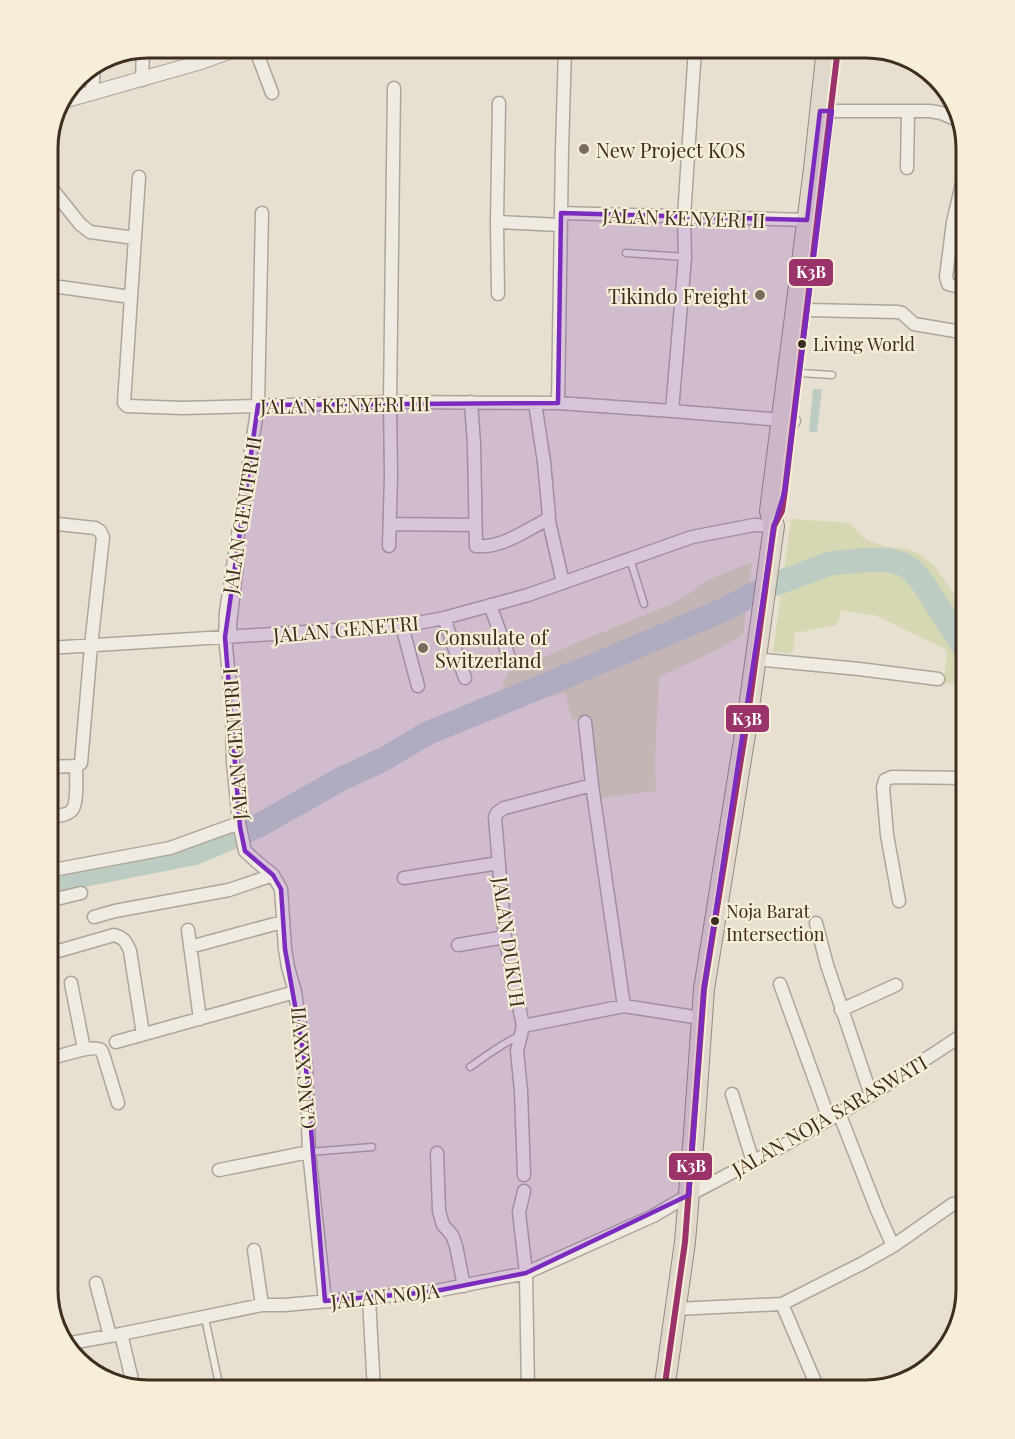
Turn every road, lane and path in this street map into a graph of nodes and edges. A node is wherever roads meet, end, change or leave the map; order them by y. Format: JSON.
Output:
{"nodes":[{"id":1,"x":142,"y":59,"type":"edge"},
{"id":2,"x":208,"y":59,"type":"edge"},
{"id":3,"x":259,"y":59,"type":"edge"},
{"id":4,"x":566,"y":59,"type":"edge"},
{"id":5,"x":694,"y":59,"type":"edge"},
{"id":6,"x":827,"y":59,"type":"edge"},
{"id":7,"x":836,"y":59,"type":"edge"},
{"id":8,"x":93,"y":78,"type":"edge"},
{"id":9,"x":142,"y":80,"type":"junction"},
{"id":10,"x":394,"y":88,"type":"dead end"},
{"id":11,"x":92,"y":93,"type":"junction"},
{"id":12,"x":272,"y":93,"type":"dead end"},
{"id":13,"x":74,"y":98,"type":"edge"},
{"id":14,"x":499,"y":103,"type":"dead end"},
{"id":15,"x":826,"y":111,"type":"junction"},
{"id":16,"x":908,"y":111,"type":"junction"},
{"id":17,"x":951,"y":117,"type":"edge"},
{"id":18,"x":907,"y":168,"type":"dead end"},
{"id":19,"x":139,"y":177,"type":"dead end"},
{"id":20,"x":59,"y":198,"type":"edge"},
{"id":21,"x":956,"y":209,"type":"edge"},
{"id":22,"x":262,"y":213,"type":"dead end"},
{"id":23,"x":684,"y":217,"type":"junction"},
{"id":24,"x":561,"y":219,"type":"junction"},
{"id":25,"x":807,"y":220,"type":"junction"},
{"id":26,"x":497,"y":222,"type":"junction"},
{"id":27,"x":953,"y":222,"type":"junction"},
{"id":28,"x":956,"y":223,"type":"edge"},
{"id":29,"x":135,"y":238,"type":"junction"},
{"id":30,"x":626,"y":253,"type":"dead end"},
{"id":31,"x":685,"y":257,"type":"junction"},
{"id":32,"x":956,"y":286,"type":"edge"},
{"id":33,"x":59,"y":287,"type":"edge"},
{"id":34,"x":498,"y":294,"type":"dead end"},
{"id":35,"x":131,"y":297,"type":"junction"},
{"id":36,"x":807,"y":310,"type":"junction"},
{"id":37,"x":956,"y":331,"type":"edge"},
{"id":38,"x":800,"y":373,"type":"junction"},
{"id":39,"x":832,"y":375,"type":"dead end"},
{"id":40,"x":390,"y":402,"type":"junction"},
{"id":41,"x":471,"y":402,"type":"junction"},
{"id":42,"x":535,"y":403,"type":"junction"},
{"id":43,"x":558,"y":403,"type":"junction"},
{"id":44,"x":258,"y":405,"type":"junction"},
{"id":45,"x":672,"y":411,"type":"junction"},
{"id":46,"x":788,"y":421,"type":"junction"},
{"id":47,"x":548,"y":518,"type":"junction"},
{"id":48,"x":59,"y":524,"type":"edge"},
{"id":49,"x":390,"y":524,"type":"junction"},
{"id":50,"x":476,"y":525,"type":"junction"},
{"id":51,"x":772,"y":534,"type":"junction"},
{"id":52,"x":390,"y":546,"type":"dead end"},
{"id":53,"x":630,"y":559,"type":"junction"},
{"id":54,"x":240,"y":563,"type":"dead end"},
{"id":55,"x":563,"y":583,"type":"junction"},
{"id":56,"x":644,"y":604,"type":"dead end"},
{"id":57,"x":490,"y":605,"type":"junction"},
{"id":58,"x":444,"y":618,"type":"junction"},
{"id":59,"x":402,"y":626,"type":"junction"},
{"id":60,"x":229,"y":637,"type":"junction"},
{"id":61,"x":91,"y":646,"type":"junction"},
{"id":62,"x":59,"y":648,"type":"edge"},
{"id":63,"x":756,"y":653,"type":"junction"},
{"id":64,"x":510,"y":660,"type":"dead end"},
{"id":65,"x":465,"y":678,"type":"dead end"},
{"id":66,"x":938,"y":680,"type":"dead end"},
{"id":67,"x":418,"y":686,"type":"dead end"},
{"id":68,"x":585,"y":722,"type":"dead end"},
{"id":69,"x":76,"y":766,"type":"junction"},
{"id":70,"x":58,"y":767,"type":"edge"},
{"id":71,"x":956,"y":778,"type":"edge"},
{"id":72,"x":592,"y":785,"type":"junction"},
{"id":73,"x":58,"y":815,"type":"edge"},
{"id":74,"x":239,"y":825,"type":"junction"},
{"id":75,"x":499,"y":863,"type":"junction"},
{"id":76,"x":58,"y":869,"type":"edge"},
{"id":77,"x":273,"y":875,"type":"junction"},
{"id":78,"x":404,"y":878,"type":"dead end"},
{"id":79,"x":81,"y":893,"type":"dead end"},
{"id":80,"x":58,"y":898,"type":"edge"},
{"id":81,"x":899,"y":901,"type":"dead end"},
{"id":82,"x":94,"y":917,"type":"dead end"},
{"id":83,"x":282,"y":922,"type":"junction"},
{"id":84,"x":816,"y":923,"type":"dead end"},
{"id":85,"x":188,"y":930,"type":"dead end"},
{"id":86,"x":505,"y":937,"type":"junction"},
{"id":87,"x":458,"y":945,"type":"dead end"},
{"id":88,"x":190,"y":948,"type":"junction"},
{"id":89,"x":58,"y":951,"type":"edge"},
{"id":90,"x":71,"y":983,"type":"dead end"},
{"id":91,"x":780,"y":984,"type":"dead end"},
{"id":92,"x":896,"y":985,"type":"dead end"},
{"id":93,"x":294,"y":992,"type":"junction"},
{"id":94,"x":624,"y":1006,"type":"junction"},
{"id":95,"x":842,"y":1010,"type":"junction"},
{"id":96,"x":200,"y":1019,"type":"junction"},
{"id":97,"x":701,"y":1019,"type":"junction"},
{"id":98,"x":522,"y":1031,"type":"junction"},
{"id":99,"x":143,"y":1035,"type":"junction"},
{"id":100,"x":956,"y":1039,"type":"edge"},
{"id":101,"x":116,"y":1042,"type":"dead end"},
{"id":102,"x":84,"y":1049,"type":"junction"},
{"id":103,"x":58,"y":1056,"type":"edge"},
{"id":104,"x":470,"y":1067,"type":"dead end"},
{"id":105,"x":732,"y":1094,"type":"dead end"},
{"id":106,"x":871,"y":1095,"type":"junction"},
{"id":107,"x":118,"y":1103,"type":"dead end"},
{"id":108,"x":834,"y":1116,"type":"junction"},
{"id":109,"x":372,"y":1147,"type":"dead end"},
{"id":110,"x":309,"y":1152,"type":"junction"},
{"id":111,"x":437,"y":1153,"type":"dead end"},
{"id":112,"x":753,"y":1162,"type":"junction"},
{"id":113,"x":219,"y":1170,"type":"dead end"},
{"id":114,"x":524,"y":1175,"type":"dead end"},
{"id":115,"x":524,"y":1191,"type":"dead end"},
{"id":116,"x":682,"y":1199,"type":"junction"},
{"id":117,"x":953,"y":1204,"type":"dead end"},
{"id":118,"x":893,"y":1246,"type":"junction"},
{"id":119,"x":254,"y":1250,"type":"dead end"},
{"id":120,"x":526,"y":1273,"type":"junction"},
{"id":121,"x":96,"y":1283,"type":"dead end"},
{"id":122,"x":464,"y":1286,"type":"junction"},
{"id":123,"x":369,"y":1298,"type":"junction"},
{"id":124,"x":325,"y":1301,"type":"junction"},
{"id":125,"x":782,"y":1304,"type":"junction"},
{"id":126,"x":262,"y":1305,"type":"junction"},
{"id":127,"x":676,"y":1309,"type":"junction"},
{"id":128,"x":205,"y":1318,"type":"junction"},
{"id":129,"x":115,"y":1335,"type":"junction"},
{"id":130,"x":75,"y":1342,"type":"edge"},
{"id":131,"x":131,"y":1379,"type":"edge"},
{"id":132,"x":218,"y":1380,"type":"edge"},
{"id":133,"x":373,"y":1380,"type":"edge"},
{"id":134,"x":528,"y":1380,"type":"edge"},
{"id":135,"x":666,"y":1380,"type":"edge"},
{"id":136,"x":814,"y":1380,"type":"edge"}],
"edges":[{"from":1,"to":9,"type":"street"},
{"from":2,"to":9,"type":"street"},
{"from":3,"to":12,"type":"street"},
{"from":4,"to":24,"type":"street"},
{"from":5,"to":23,"type":"street"},
{"from":6,"to":15,"type":"highway"},
{"from":7,"to":15,"type":"highway"},
{"from":8,"to":11,"type":"street"},
{"from":9,"to":11,"type":"street"},
{"from":10,"to":40,"type":"street"},
{"from":11,"to":13,"type":"street"},
{"from":14,"to":26,"type":"street"},
{"from":15,"to":16,"type":"street"},
{"from":15,"to":25,"type":"highway"},
{"from":15,"to":36,"type":"highway"},
{"from":16,"to":17,"type":"street"},
{"from":16,"to":18,"type":"street"},
{"from":19,"to":29,"type":"street","name":"JALAN KENYERI III"},
{"from":20,"to":29,"type":"street"},
{"from":21,"to":27,"type":"street"},
{"from":22,"to":44,"type":"street","name":"JALAN GENITRI II"},
{"from":23,"to":24,"type":"street","name":"JALAN KENYERI II"},
{"from":23,"to":25,"type":"street","name":"JALAN KENYERI II"},
{"from":23,"to":31,"type":"street"},
{"from":24,"to":26,"type":"street","name":"JALAN KENYERI II"},
{"from":24,"to":43,"type":"street"},
{"from":25,"to":46,"type":"highway"},
{"from":26,"to":34,"type":"street"},
{"from":27,"to":28,"type":"street"},
{"from":27,"to":32,"type":"street"},
{"from":29,"to":35,"type":"street","name":"JALAN KENYERI III"},
{"from":30,"to":31,"type":"lane"},
{"from":31,"to":45,"type":"street"},
{"from":33,"to":35,"type":"street"},
{"from":35,"to":44,"type":"street","name":"JALAN KENYERI III"},
{"from":36,"to":37,"type":"street"},
{"from":36,"to":38,"type":"highway"},
{"from":38,"to":39,"type":"lane"},
{"from":38,"to":46,"type":"highway"},
{"from":40,"to":41,"type":"street","name":"JALAN KENYERI III"},
{"from":40,"to":44,"type":"street","name":"JALAN KENYERI III"},
{"from":40,"to":49,"type":"street"},
{"from":41,"to":42,"type":"street","name":"JALAN KENYERI III"},
{"from":41,"to":50,"type":"street"},
{"from":42,"to":43,"type":"street","name":"JALAN KENYERI III"},
{"from":42,"to":47,"type":"street"},
{"from":43,"to":45,"type":"street","name":"JALAN KENYERI III"},
{"from":44,"to":60,"type":"street","name":"JALAN GENITRI II"},
{"from":45,"to":46,"type":"street","name":"JALAN KENYERI III"},
{"from":46,"to":51,"type":"highway"},
{"from":47,"to":50,"type":"street"},
{"from":47,"to":55,"type":"street"},
{"from":48,"to":61,"type":"street"},
{"from":49,"to":50,"type":"street"},
{"from":49,"to":52,"type":"street"},
{"from":51,"to":53,"type":"street","name":"JALAN GENETRI"},
{"from":51,"to":63,"type":"highway"},
{"from":53,"to":55,"type":"street","name":"JALAN GENETRI"},
{"from":53,"to":56,"type":"lane"},
{"from":54,"to":60,"type":"lane"},
{"from":55,"to":57,"type":"street","name":"JALAN GENETRI"},
{"from":57,"to":58,"type":"street","name":"JALAN GENETRI"},
{"from":57,"to":64,"type":"street"},
{"from":58,"to":59,"type":"street","name":"JALAN GENETRI"},
{"from":58,"to":65,"type":"street"},
{"from":59,"to":60,"type":"street","name":"JALAN GENETRI"},
{"from":59,"to":67,"type":"street"},
{"from":60,"to":61,"type":"street","name":"JALAN GENETRI"},
{"from":60,"to":74,"type":"street","name":"JALAN GENITRI I"},
{"from":61,"to":62,"type":"street","name":"JALAN GENETRI"},
{"from":61,"to":69,"type":"street"},
{"from":63,"to":66,"type":"street"},
{"from":63,"to":97,"type":"highway"},
{"from":68,"to":72,"type":"street"},
{"from":69,"to":70,"type":"street"},
{"from":69,"to":73,"type":"street"},
{"from":71,"to":81,"type":"street"},
{"from":72,"to":75,"type":"street","name":"JALAN DUKUH"},
{"from":72,"to":94,"type":"street"},
{"from":74,"to":76,"type":"street"},
{"from":74,"to":77,"type":"street","name":"JALAN GENITRI I"},
{"from":75,"to":78,"type":"street"},
{"from":75,"to":86,"type":"street","name":"JALAN DUKUH"},
{"from":77,"to":82,"type":"street"},
{"from":77,"to":83,"type":"street","name":"GANG XXXVII"},
{"from":79,"to":80,"type":"street"},
{"from":83,"to":88,"type":"street"},
{"from":83,"to":93,"type":"street","name":"GANG XXXVII"},
{"from":84,"to":95,"type":"street"},
{"from":85,"to":88,"type":"street"},
{"from":86,"to":87,"type":"street"},
{"from":86,"to":98,"type":"street","name":"JALAN DUKUH"},
{"from":88,"to":96,"type":"street"},
{"from":89,"to":99,"type":"street"},
{"from":90,"to":102,"type":"street"},
{"from":91,"to":108,"type":"street"},
{"from":92,"to":95,"type":"street"},
{"from":93,"to":96,"type":"street"},
{"from":93,"to":110,"type":"street","name":"GANG XXXVII"},
{"from":94,"to":97,"type":"street","name":"JALAN DUKUH"},
{"from":94,"to":98,"type":"street","name":"JALAN DUKUH"},
{"from":95,"to":106,"type":"street"},
{"from":96,"to":99,"type":"street"},
{"from":97,"to":116,"type":"highway"},
{"from":98,"to":104,"type":"lane"},
{"from":98,"to":114,"type":"street"},
{"from":99,"to":101,"type":"street"},
{"from":100,"to":106,"type":"street","name":"JALAN NOJA SARASWATI"},
{"from":102,"to":103,"type":"street"},
{"from":102,"to":107,"type":"street"},
{"from":105,"to":112,"type":"street"},
{"from":106,"to":108,"type":"street","name":"JALAN NOJA SARASWATI"},
{"from":108,"to":112,"type":"street","name":"JALAN NOJA SARASWATI"},
{"from":108,"to":118,"type":"street"},
{"from":109,"to":110,"type":"lane"},
{"from":110,"to":113,"type":"street"},
{"from":110,"to":124,"type":"street","name":"GANG XXXVII"},
{"from":111,"to":122,"type":"street"},
{"from":112,"to":116,"type":"street","name":"JALAN NOJA SARASWATI"},
{"from":115,"to":120,"type":"street"},
{"from":116,"to":120,"type":"street","name":"JALAN NOJA"},
{"from":116,"to":127,"type":"highway"},
{"from":117,"to":118,"type":"street"},
{"from":118,"to":125,"type":"street"},
{"from":119,"to":126,"type":"street"},
{"from":120,"to":122,"type":"street","name":"JALAN NOJA"},
{"from":120,"to":134,"type":"street"},
{"from":121,"to":129,"type":"street"},
{"from":122,"to":123,"type":"street","name":"JALAN NOJA"},
{"from":123,"to":124,"type":"street","name":"JALAN NOJA"},
{"from":123,"to":133,"type":"street"},
{"from":124,"to":126,"type":"street","name":"JALAN NOJA"},
{"from":125,"to":127,"type":"street"},
{"from":125,"to":136,"type":"street"},
{"from":126,"to":128,"type":"street","name":"JALAN NOJA"},
{"from":127,"to":135,"type":"highway"},
{"from":128,"to":129,"type":"street","name":"JALAN NOJA"},
{"from":128,"to":132,"type":"lane"},
{"from":129,"to":130,"type":"street","name":"JALAN NOJA"},
{"from":129,"to":131,"type":"street"}]}
